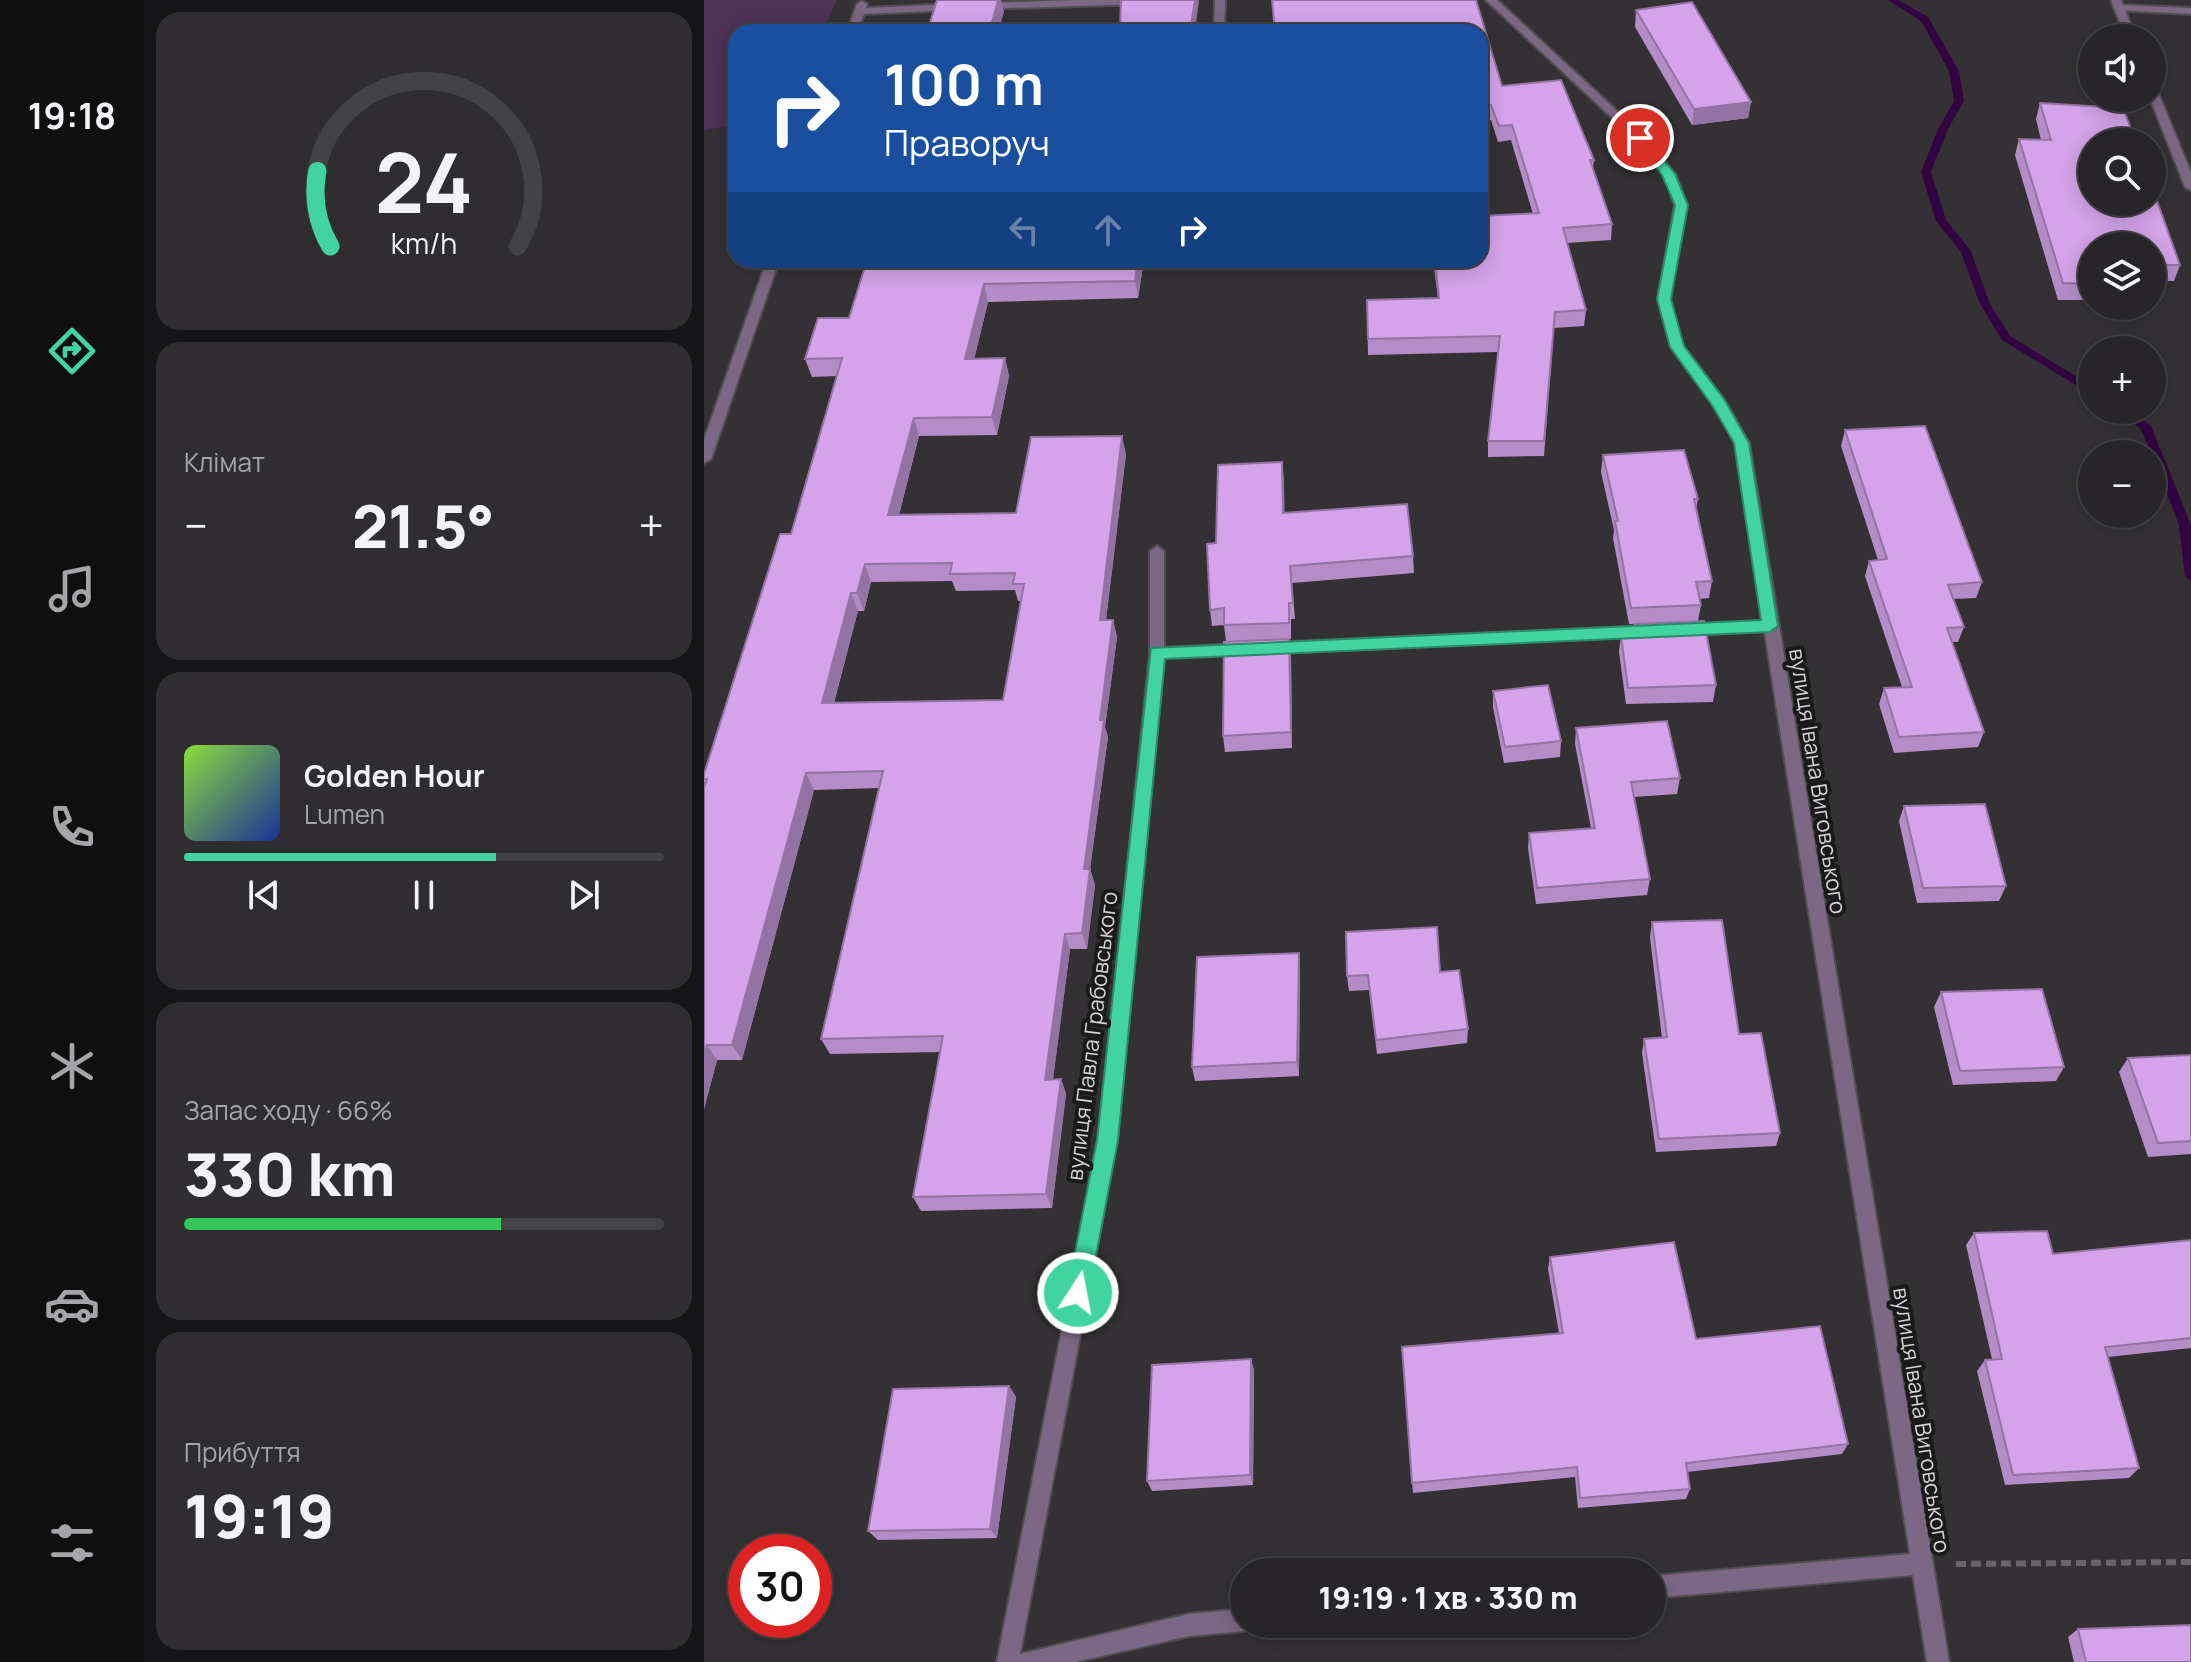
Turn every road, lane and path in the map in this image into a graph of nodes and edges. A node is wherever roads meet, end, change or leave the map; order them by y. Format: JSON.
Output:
{"nodes":[{"id":1,"x":1173,"y":0,"type":"edge"},
{"id":2,"x":1220,"y":0,"type":"edge"},
{"id":3,"x":1491,"y":0,"type":"edge"},
{"id":4,"x":2117,"y":4,"type":"edge"},
{"id":5,"x":862,"y":5,"type":"edge"},
{"id":6,"x":2191,"y":11,"type":"edge"},
{"id":7,"x":855,"y":24,"type":"edge"},
{"id":8,"x":1219,"y":24,"type":"edge"},
{"id":9,"x":2125,"y":24,"type":"edge"},
{"id":10,"x":2161,"y":112,"type":"edge"},
{"id":11,"x":2191,"y":187,"type":"edge"},
{"id":12,"x":770,"y":268,"type":"edge"},
{"id":13,"x":704,"y":459,"type":"edge"},
{"id":14,"x":1157,"y":551,"type":"dead end"},
{"id":15,"x":1770,"y":626,"type":"junction"},
{"id":16,"x":1157,"y":653,"type":"junction"},
{"id":17,"x":2191,"y":1562,"type":"edge"},
{"id":18,"x":1923,"y":1564,"type":"junction"},
{"id":19,"x":1666,"y":1586,"type":"edge"},
{"id":20,"x":1230,"y":1621,"type":"edge"},
{"id":21,"x":1008,"y":1662,"type":"edge"},
{"id":22,"x":1028,"y":1662,"type":"edge"},
{"id":23,"x":1938,"y":1662,"type":"edge"}],
"edges":[{"from":1,"to":5,"type":"street"},
{"from":2,"to":8,"type":"street"},
{"from":3,"to":15,"type":"street","name":"вулиця Івана Виговського"},
{"from":4,"to":6,"type":"street"},
{"from":4,"to":9,"type":"street"},
{"from":5,"to":7,"type":"street"},
{"from":10,"to":11,"type":"street"},
{"from":12,"to":13,"type":"street"},
{"from":14,"to":16,"type":"street","name":"вулиця Павла Грабовського"},
{"from":15,"to":16,"type":"street"},
{"from":15,"to":18,"type":"street","name":"вулиця Івана Виговського"},
{"from":16,"to":21,"type":"street","name":"вулиця Павла Грабовського"},
{"from":17,"to":18,"type":"path"},
{"from":18,"to":19,"type":"street"},
{"from":18,"to":23,"type":"street","name":"вулиця Івана Виговського"},
{"from":20,"to":22,"type":"street"}]}
